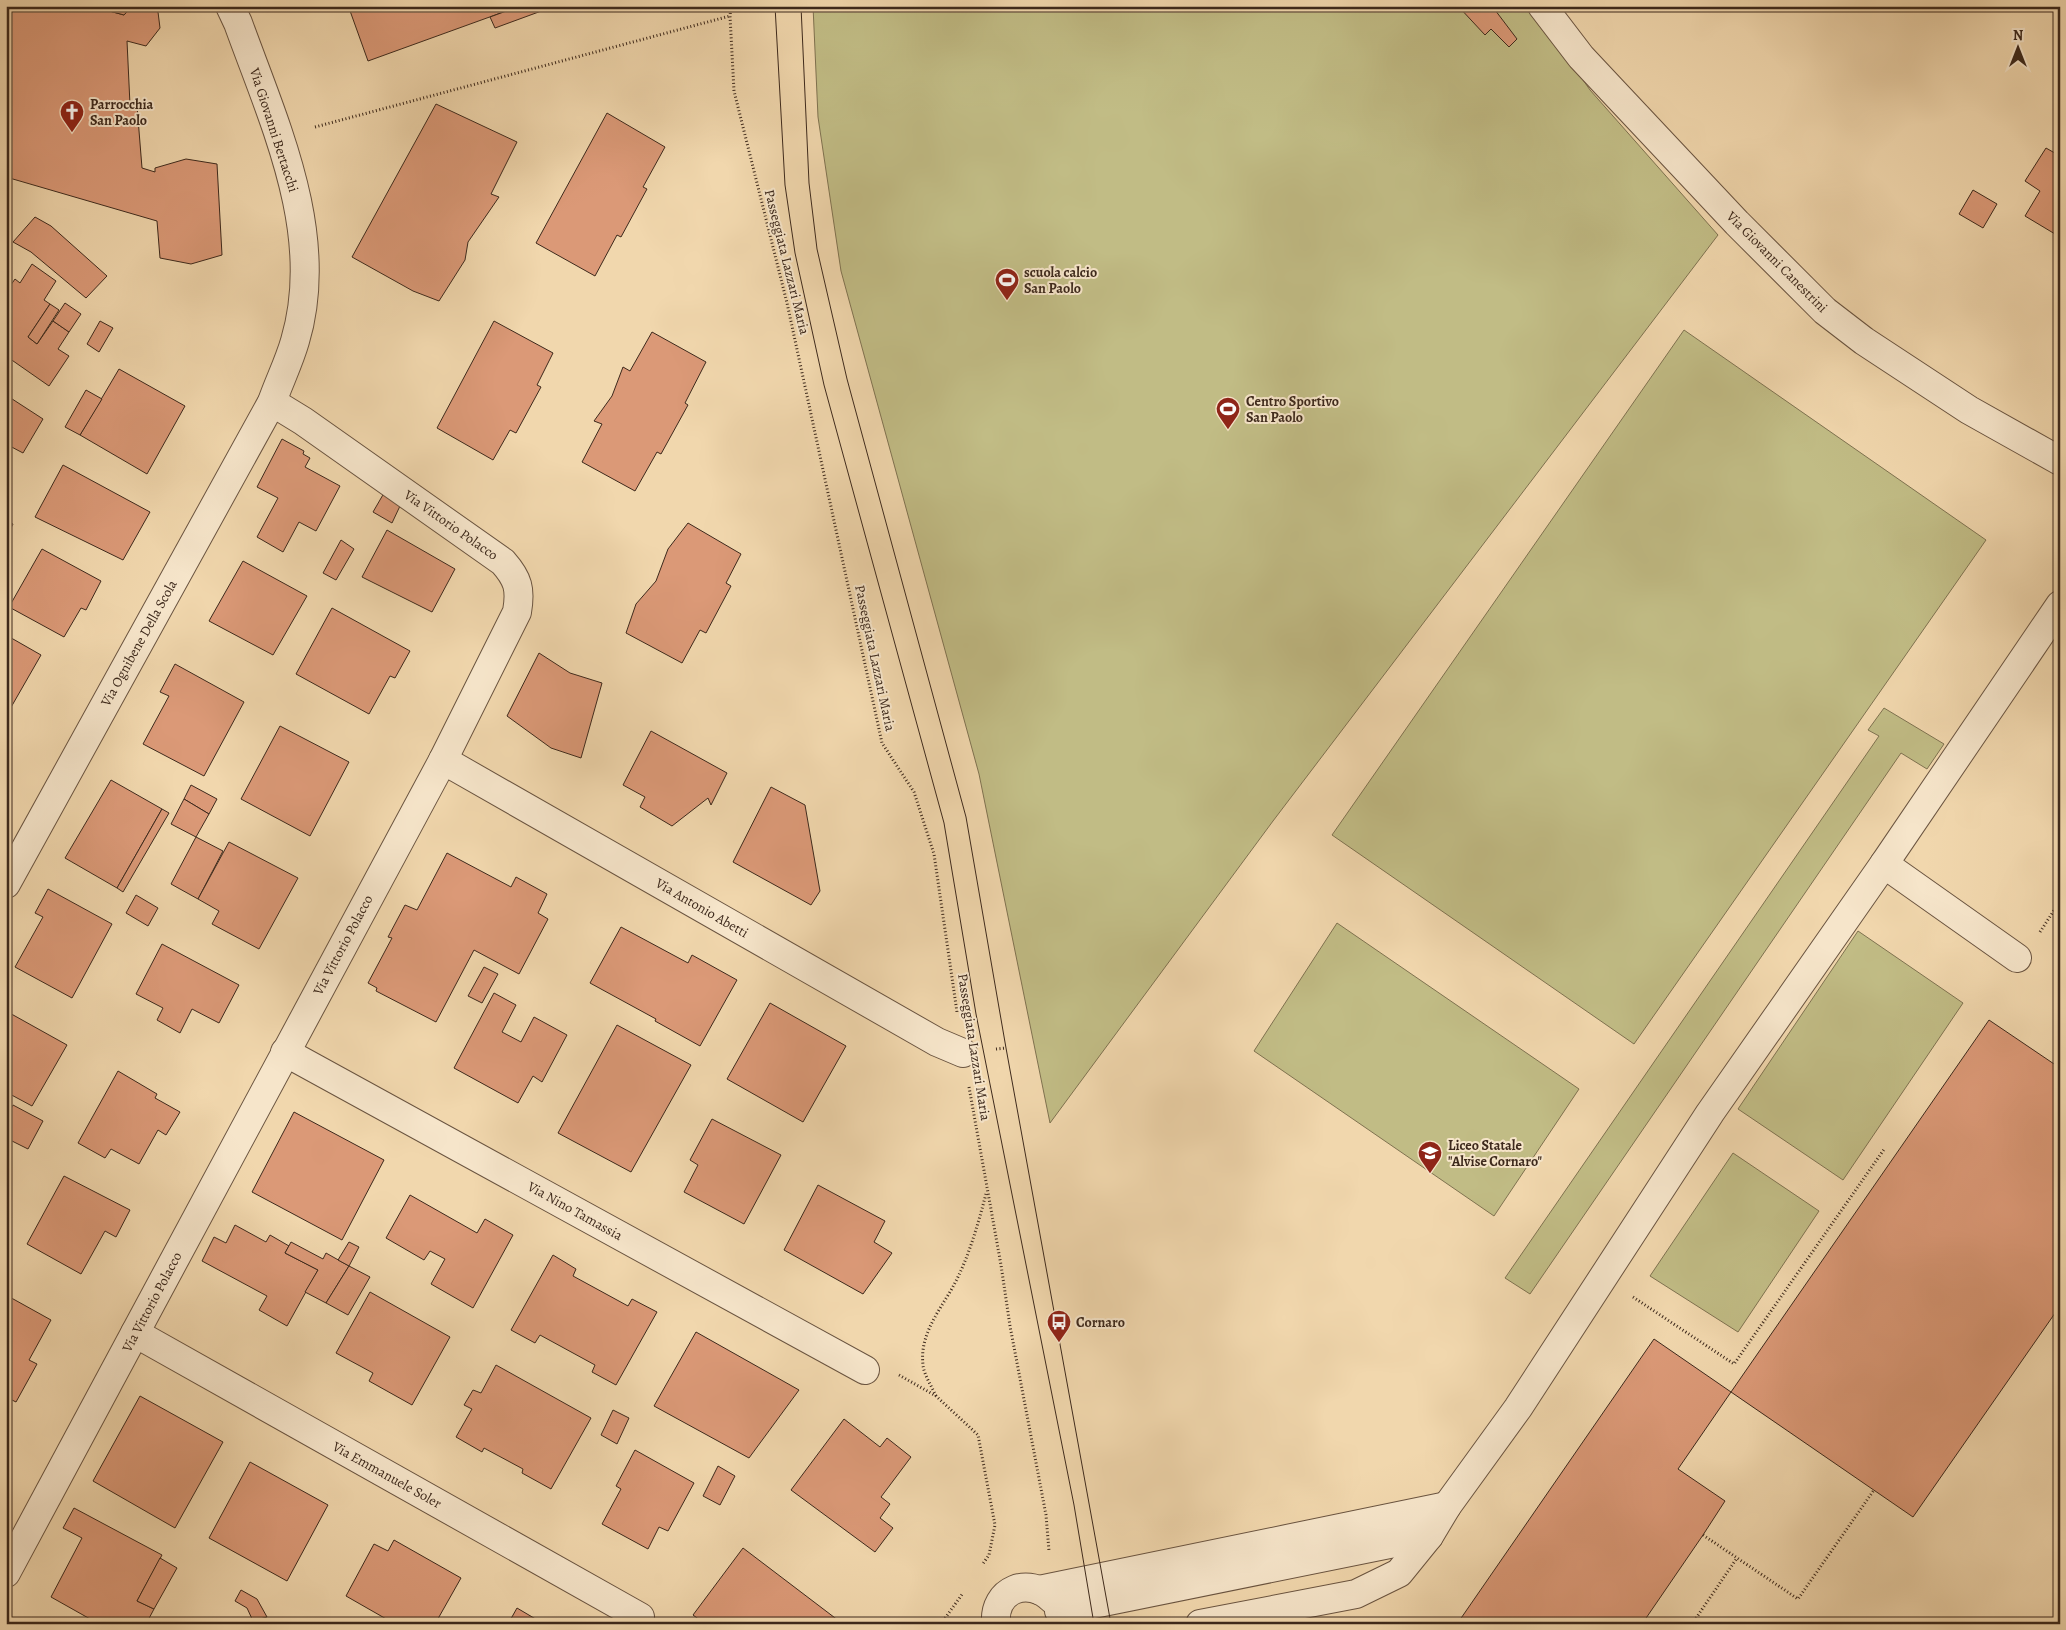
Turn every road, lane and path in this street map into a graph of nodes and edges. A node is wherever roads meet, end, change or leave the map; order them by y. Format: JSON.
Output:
{"nodes":[{"id":1,"x":230,"y":6,"type":"edge"},
{"id":2,"x":731,"y":6,"type":"edge"},
{"id":3,"x":1542,"y":6,"type":"edge"},
{"id":4,"x":730,"y":16,"type":"junction"},
{"id":5,"x":279,"y":137,"type":"junction"},
{"id":6,"x":272,"y":402,"type":"junction"},
{"id":7,"x":2060,"y":462,"type":"edge"},
{"id":8,"x":2060,"y":604,"type":"edge"},
{"id":9,"x":443,"y":760,"type":"junction"},
{"id":10,"x":1884,"y":864,"type":"junction"},
{"id":11,"x":6,"y":884,"type":"edge"},
{"id":12,"x":2060,"y":901,"type":"edge"},
{"id":13,"x":2039,"y":934,"type":"dead end"},
{"id":14,"x":2017,"y":958,"type":"dead end"},
{"id":15,"x":285,"y":1052,"type":"junction"},
{"id":16,"x":963,"y":1053,"type":"junction"},
{"id":17,"x":1884,"y":1148,"type":"dead end"},
{"id":18,"x":987,"y":1191,"type":"junction"},
{"id":19,"x":1602,"y":1276,"type":"junction"},
{"id":20,"x":135,"y":1333,"type":"junction"},
{"id":21,"x":865,"y":1370,"type":"joint"},
{"id":22,"x":936,"y":1396,"type":"junction"},
{"id":23,"x":1874,"y":1490,"type":"dead end"},
{"id":24,"x":1447,"y":1506,"type":"junction"},
{"id":25,"x":1046,"y":1515,"type":"dead end"},
{"id":26,"x":1704,"y":1535,"type":"dead end"},
{"id":27,"x":1430,"y":1536,"type":"junction"},
{"id":28,"x":1737,"y":1558,"type":"junction"},
{"id":29,"x":979,"y":1571,"type":"dead end"},
{"id":30,"x":6,"y":1572,"type":"edge"},
{"id":31,"x":968,"y":1586,"type":"dead end"},
{"id":32,"x":1052,"y":1603,"type":"edge"},
{"id":33,"x":640,"y":1617,"type":"dead end"},
{"id":34,"x":1236,"y":1620,"type":"edge"},
{"id":35,"x":940,"y":1624,"type":"edge"},
{"id":36,"x":996,"y":1624,"type":"edge"},
{"id":37,"x":1200,"y":1624,"type":"edge"},
{"id":38,"x":1692,"y":1624,"type":"edge"}],
"edges":[{"from":1,"to":5,"type":"street","name":"Via Giovanni Bertacchi"},
{"from":2,"to":4,"type":"path","name":"Passeggiata Lazzari Maria"},
{"from":3,"to":7,"type":"street","name":"Via Giovanni Canestrini"},
{"from":4,"to":5,"type":"path"},
{"from":4,"to":16,"type":"path","name":"Passeggiata Lazzari Maria"},
{"from":5,"to":6,"type":"street","name":"Via Giovanni Bertacchi"},
{"from":6,"to":9,"type":"street","name":"Via Vittorio Polacco"},
{"from":6,"to":11,"type":"street","name":"Via Ognibene Della Scola"},
{"from":8,"to":10,"type":"street"},
{"from":9,"to":15,"type":"street","name":"Via Vittorio Polacco"},
{"from":9,"to":16,"type":"street","name":"Via Antonio Abetti"},
{"from":10,"to":14,"type":"street"},
{"from":10,"to":19,"type":"street"},
{"from":12,"to":13,"type":"path"},
{"from":15,"to":20,"type":"street","name":"Via Vittorio Polacco"},
{"from":15,"to":21,"type":"street","name":"Via Nino Tamassia"},
{"from":16,"to":18,"type":"path","name":"Passeggiata Lazzari Maria"},
{"from":17,"to":19,"type":"path"},
{"from":18,"to":22,"type":"path"},
{"from":18,"to":25,"type":"path","name":"Passeggiata Lazzari Maria"},
{"from":19,"to":24,"type":"street"},
{"from":20,"to":30,"type":"street","name":"Via Vittorio Polacco"},
{"from":20,"to":33,"type":"street","name":"Via Emmanuele Soler"},
{"from":21,"to":22,"type":"path"},
{"from":22,"to":29,"type":"path"},
{"from":23,"to":28,"type":"path"},
{"from":24,"to":27,"type":"street"},
{"from":24,"to":32,"type":"street"},
{"from":26,"to":28,"type":"path"},
{"from":27,"to":32,"type":"street"},
{"from":27,"to":34,"type":"street"},
{"from":28,"to":38,"type":"path"},
{"from":31,"to":35,"type":"path"},
{"from":32,"to":36,"type":"street"},
{"from":34,"to":37,"type":"street"}]}
